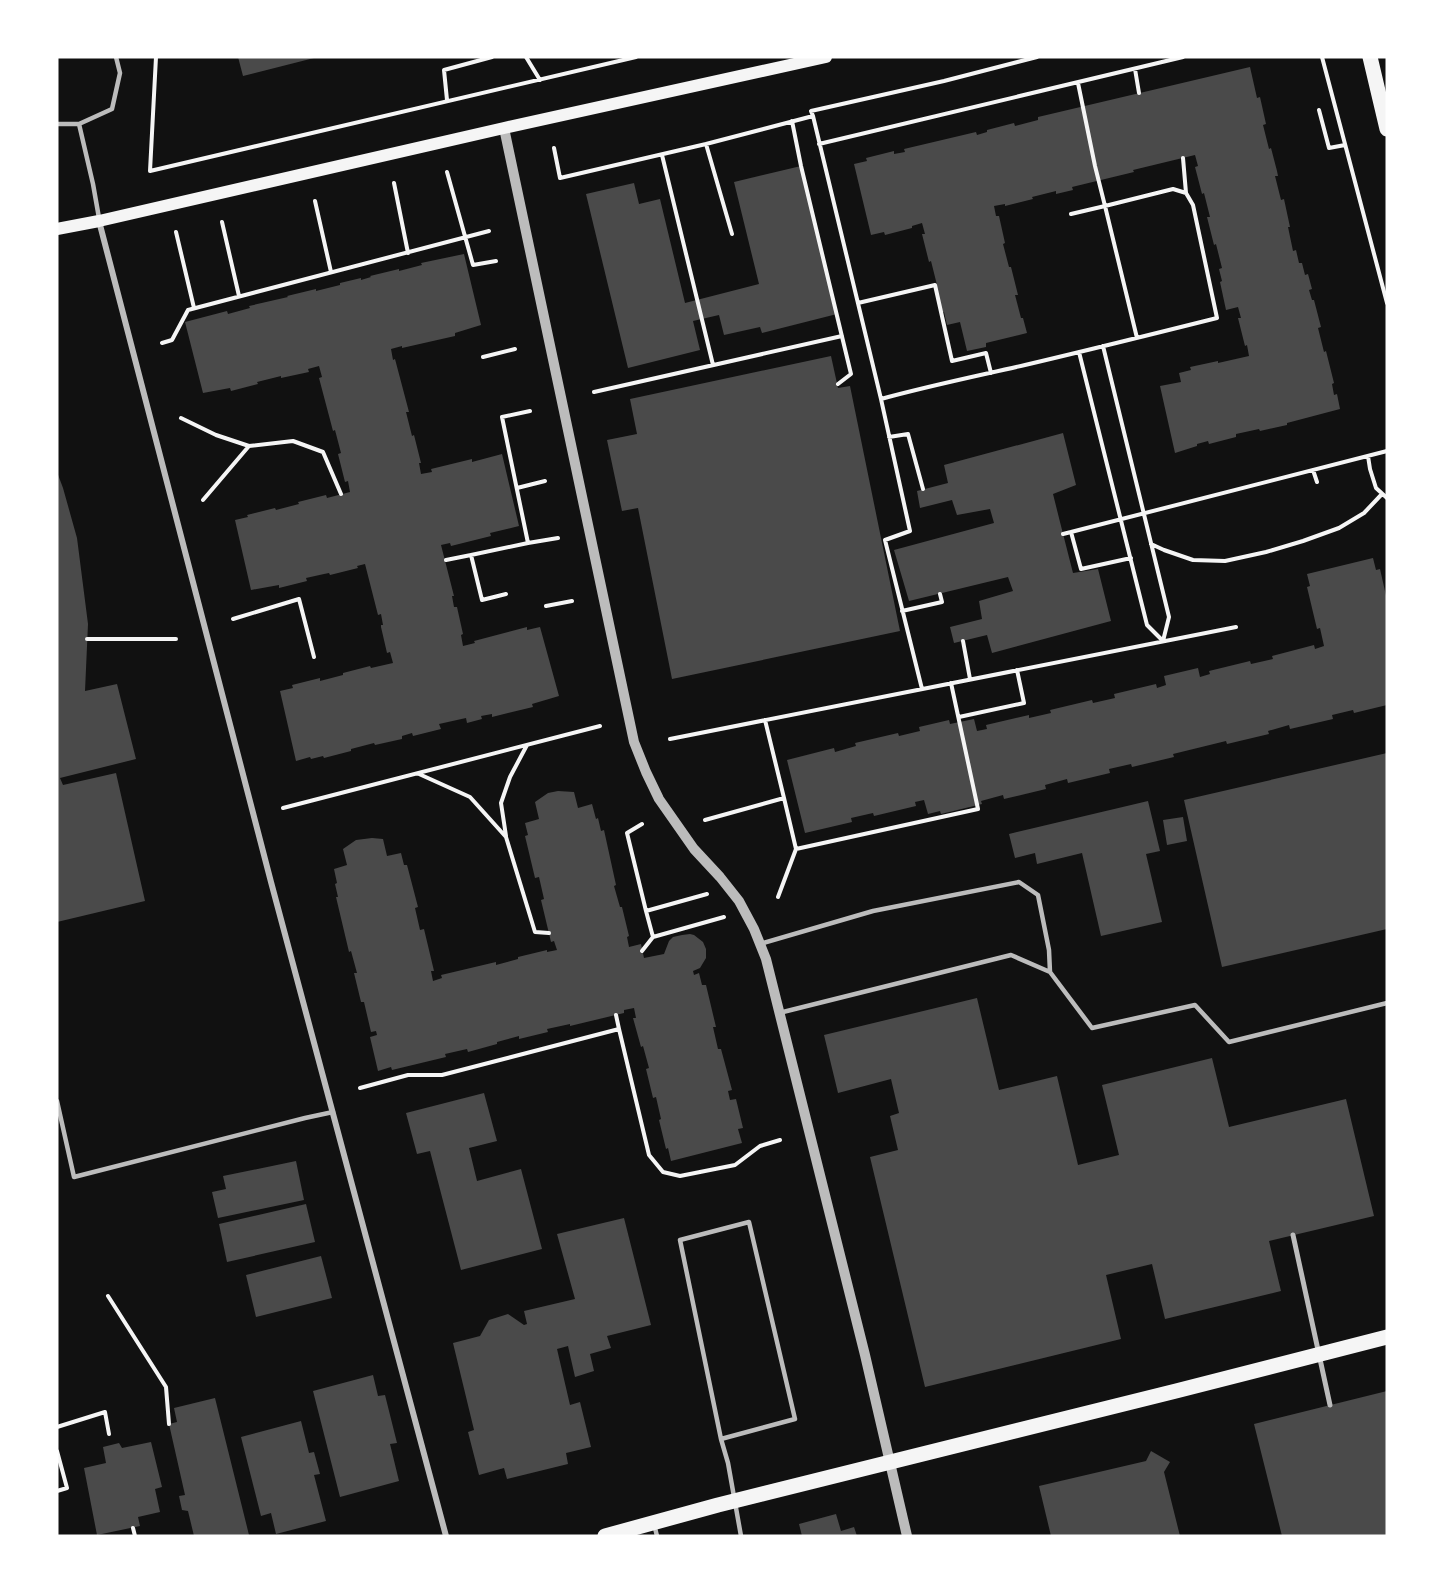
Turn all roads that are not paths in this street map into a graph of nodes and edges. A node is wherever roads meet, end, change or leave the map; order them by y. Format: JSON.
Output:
{"nodes":[{"id":1,"x":116,"y":57,"type":"edge"},
{"id":2,"x":826,"y":57,"type":"edge"},
{"id":3,"x":1370,"y":57,"type":"edge"},
{"id":4,"x":57,"y":124,"type":"edge"},
{"id":5,"x":79,"y":124,"type":"junction"},
{"id":6,"x":504,"y":128,"type":"junction"},
{"id":7,"x":1387,"y":129,"type":"edge"},
{"id":8,"x":99,"y":221,"type":"junction"},
{"id":9,"x":57,"y":229,"type":"edge"},
{"id":10,"x":760,"y":944,"type":"junction"},
{"id":11,"x":1050,"y":972,"type":"junction"},
{"id":12,"x":1387,"y":1003,"type":"edge"},
{"id":13,"x":779,"y":1013,"type":"junction"},
{"id":14,"x":57,"y":1101,"type":"edge"},
{"id":15,"x":333,"y":1112,"type":"junction"},
{"id":16,"x":1293,"y":1235,"type":"dead end"},
{"id":17,"x":1387,"y":1337,"type":"edge"},
{"id":18,"x":1330,"y":1405,"type":"dead end"},
{"id":19,"x":721,"y":1439,"type":"junction"},
{"id":20,"x":889,"y":1463,"type":"junction"},
{"id":21,"x":735,"y":1501,"type":"junction"},
{"id":22,"x":655,"y":1529,"type":"edge"},
{"id":23,"x":446,"y":1536,"type":"edge"},
{"id":24,"x":605,"y":1536,"type":"edge"},
{"id":25,"x":741,"y":1536,"type":"edge"},
{"id":26,"x":907,"y":1536,"type":"edge"}],
"edges":[{"from":1,"to":5,"type":"lane"},
{"from":2,"to":6,"type":"main road"},
{"from":3,"to":7,"type":"main road"},
{"from":4,"to":5,"type":"lane"},
{"from":5,"to":8,"type":"lane"},
{"from":6,"to":8,"type":"main road"},
{"from":6,"to":10,"type":"street"},
{"from":8,"to":9,"type":"main road"},
{"from":8,"to":15,"type":"street"},
{"from":10,"to":11,"type":"lane"},
{"from":10,"to":13,"type":"street"},
{"from":11,"to":12,"type":"lane"},
{"from":11,"to":13,"type":"lane"},
{"from":13,"to":20,"type":"street"},
{"from":14,"to":15,"type":"lane"},
{"from":15,"to":23,"type":"street"},
{"from":16,"to":18,"type":"street"},
{"from":17,"to":20,"type":"main road"},
{"from":19,"to":19,"type":"lane"},
{"from":19,"to":21,"type":"lane"},
{"from":20,"to":21,"type":"main road"},
{"from":20,"to":26,"type":"street"},
{"from":21,"to":22,"type":"main road"},
{"from":21,"to":25,"type":"lane"},
{"from":22,"to":24,"type":"main road"}]}
